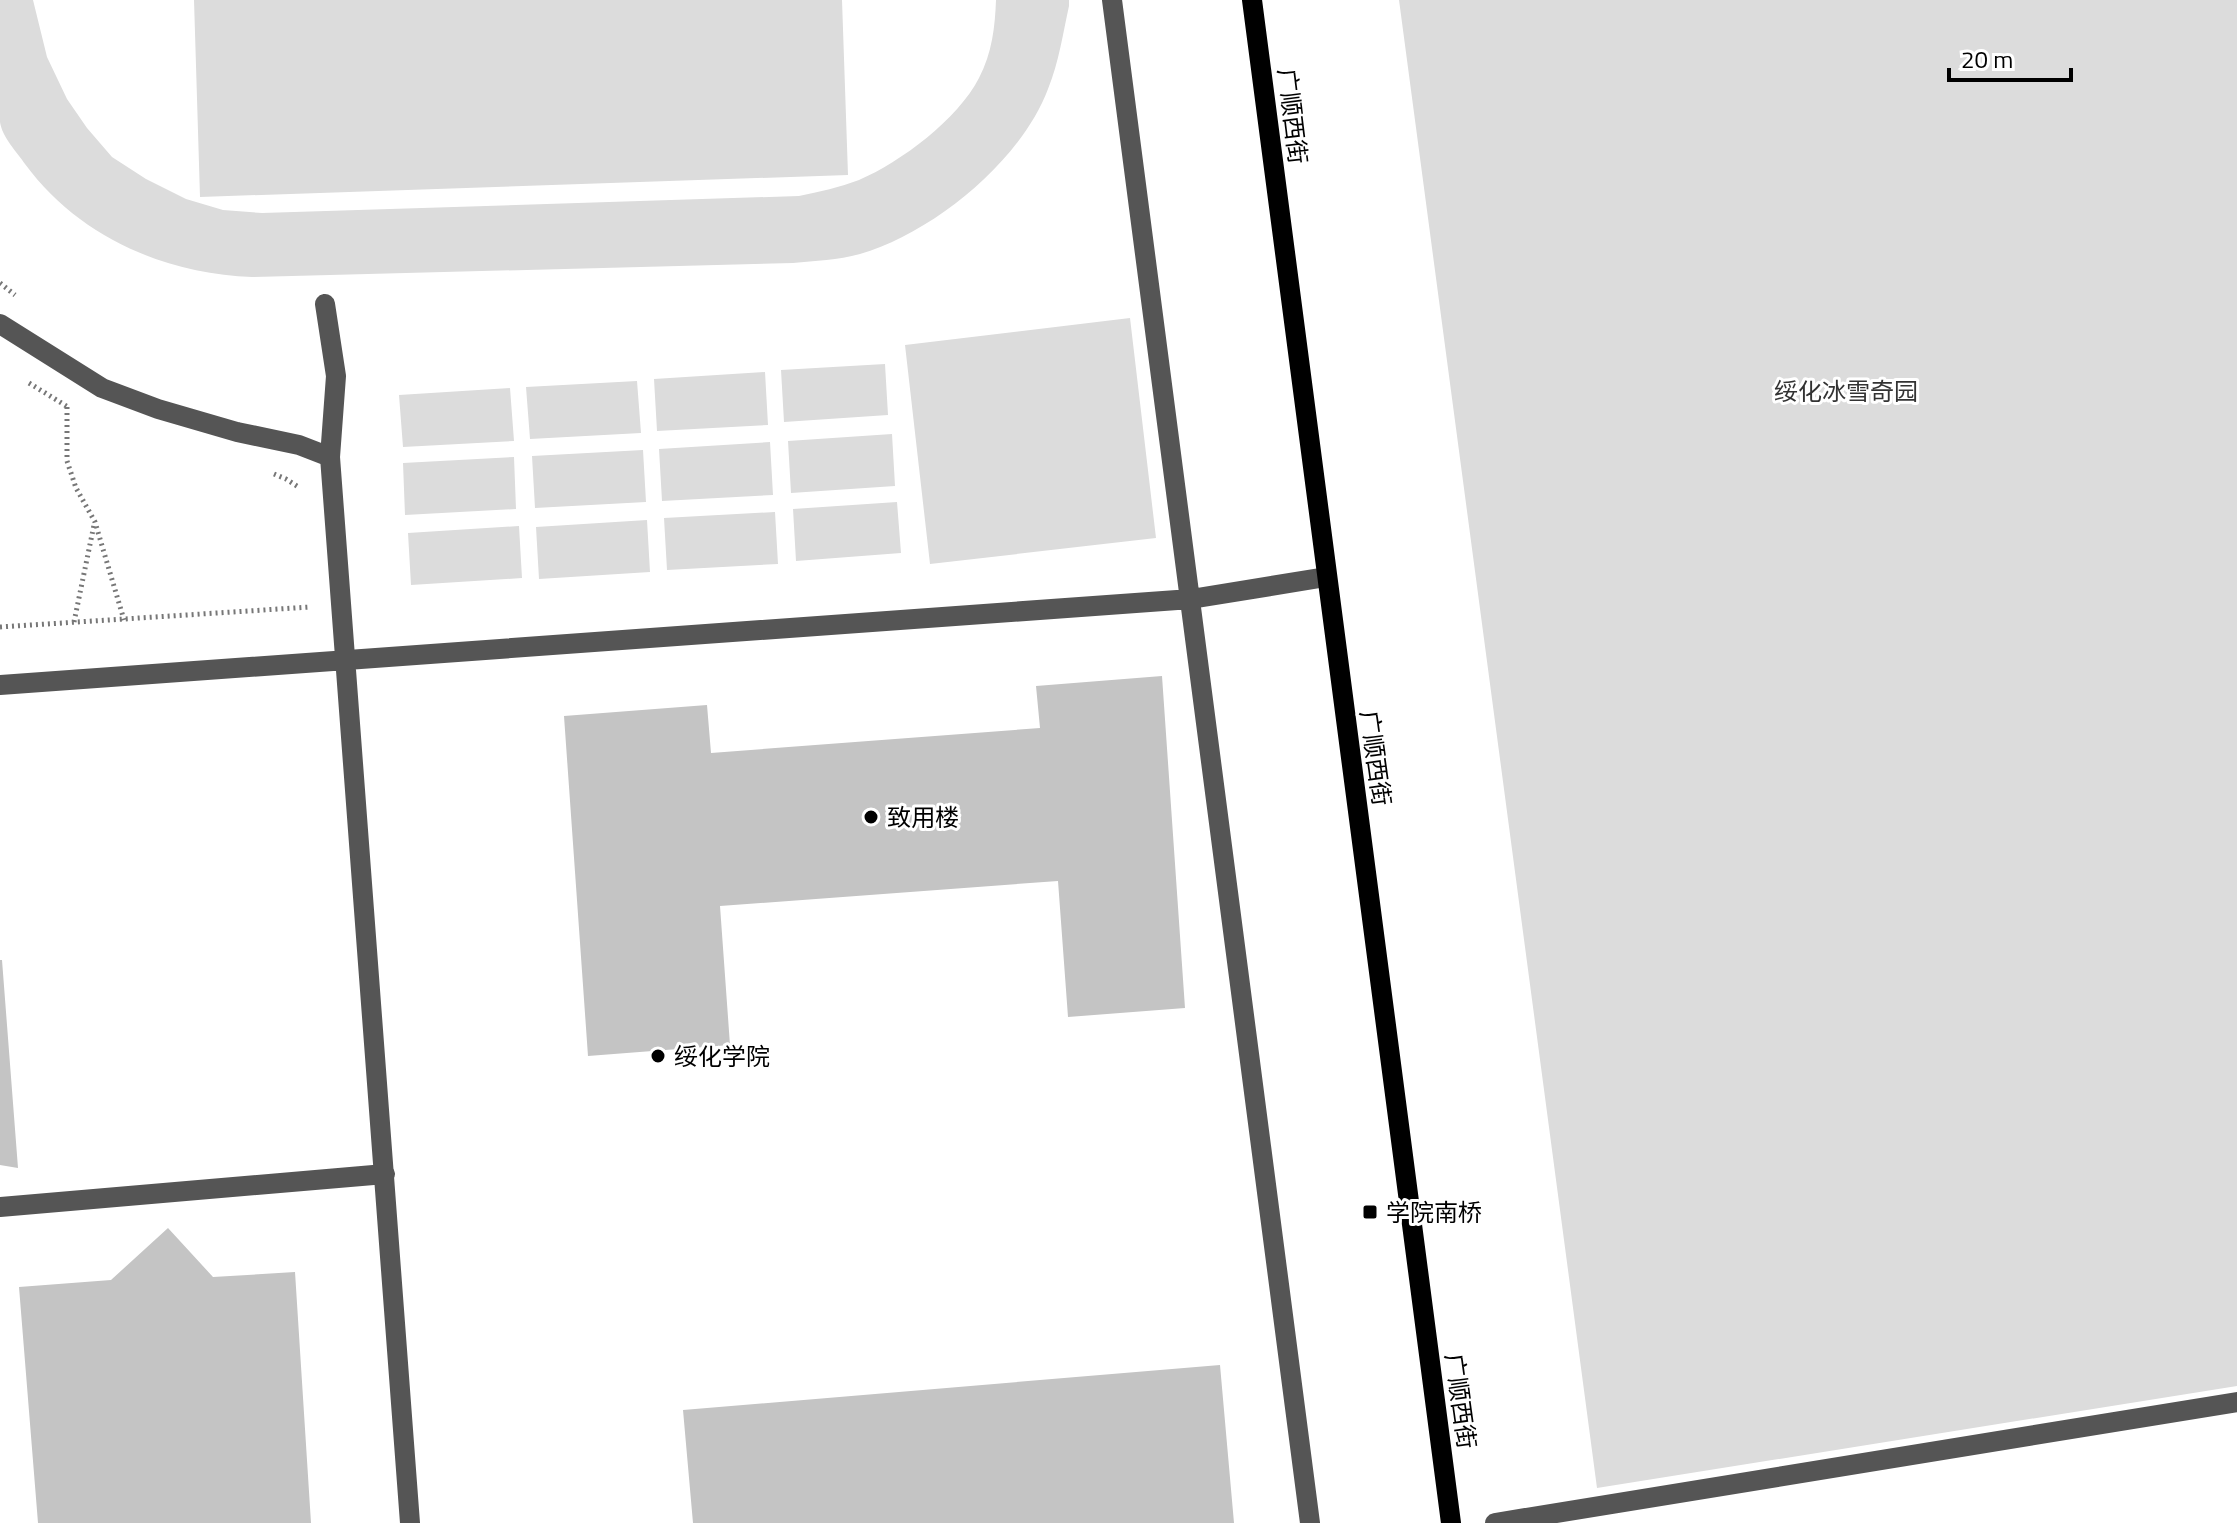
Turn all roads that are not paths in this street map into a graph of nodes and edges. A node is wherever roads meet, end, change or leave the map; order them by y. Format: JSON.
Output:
{"nodes":[{"id":1,"x":1112,"y":0,"type":"edge"},
{"id":2,"x":1252,"y":0,"type":"edge"},
{"id":3,"x":325,"y":304,"type":"dead end"},
{"id":4,"x":0,"y":324,"type":"edge"},
{"id":5,"x":330,"y":457,"type":"junction"},
{"id":6,"x":1326,"y":577,"type":"junction"},
{"id":7,"x":1191,"y":599,"type":"junction"},
{"id":8,"x":346,"y":660,"type":"junction"},
{"id":9,"x":0,"y":685,"type":"edge"},
{"id":10,"x":385,"y":1174,"type":"junction"},
{"id":11,"x":0,"y":1207,"type":"edge"},
{"id":12,"x":2237,"y":1402,"type":"edge"},
{"id":13,"x":1583,"y":1516,"type":"edge"},
{"id":14,"x":410,"y":1523,"type":"edge"},
{"id":15,"x":1310,"y":1523,"type":"edge"},
{"id":16,"x":1451,"y":1523,"type":"edge"},
{"id":17,"x":1495,"y":1523,"type":"edge"}],
"edges":[{"from":1,"to":7,"type":"lane"},
{"from":2,"to":6,"type":"main road","name":"广顺西街"},
{"from":3,"to":5,"type":"lane"},
{"from":4,"to":5,"type":"lane"},
{"from":5,"to":8,"type":"lane"},
{"from":6,"to":7,"type":"lane"},
{"from":6,"to":16,"type":"main road","name":"广顺西街"},
{"from":7,"to":8,"type":"lane"},
{"from":7,"to":15,"type":"lane"},
{"from":8,"to":9,"type":"lane"},
{"from":8,"to":10,"type":"lane"},
{"from":10,"to":11,"type":"lane"},
{"from":10,"to":14,"type":"lane"},
{"from":12,"to":13,"type":"lane"},
{"from":13,"to":17,"type":"lane"}]}
